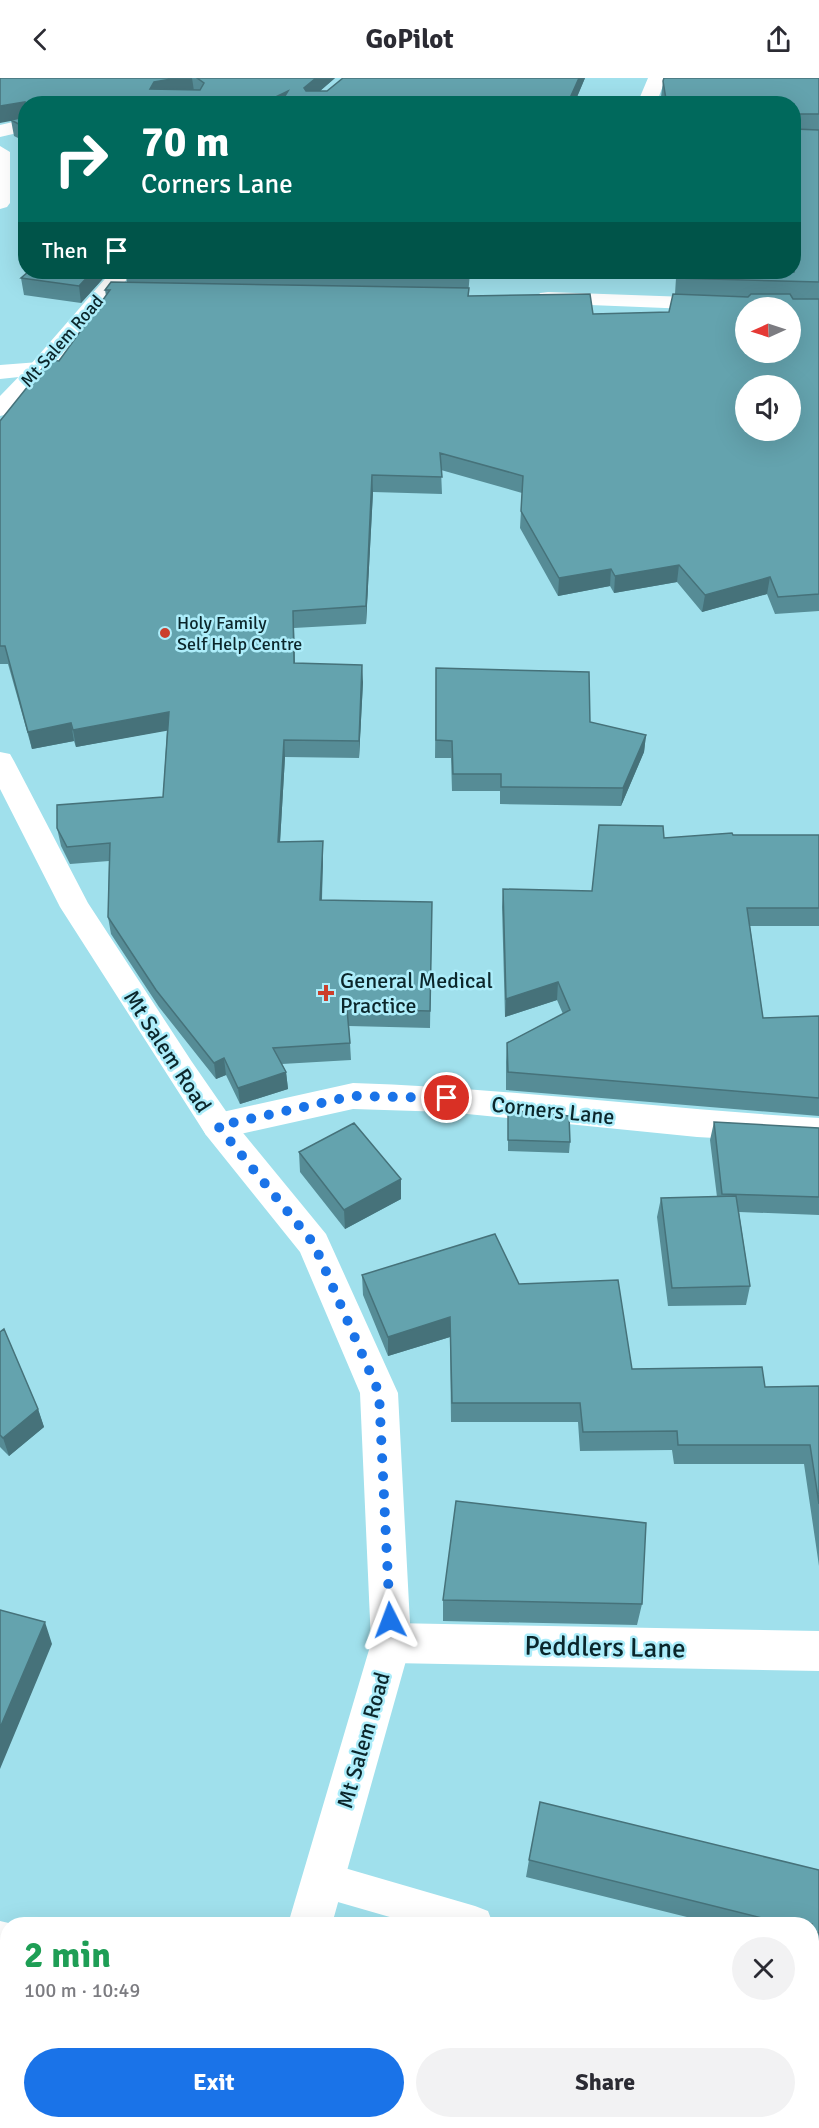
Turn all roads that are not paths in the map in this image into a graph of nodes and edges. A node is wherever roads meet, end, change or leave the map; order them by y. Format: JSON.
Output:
{"nodes":[{"id":1,"x":657,"y":78,"type":"edge"},
{"id":2,"x":649,"y":96,"type":"edge"},
{"id":3,"x":18,"y":127,"type":"edge"},
{"id":4,"x":0,"y":130,"type":"edge"},
{"id":5,"x":0,"y":152,"type":"edge"},
{"id":6,"x":6,"y":209,"type":"edge"},
{"id":7,"x":126,"y":281,"type":"edge"},
{"id":8,"x":522,"y":298,"type":"edge"},
{"id":9,"x":735,"y":305,"type":"edge"},
{"id":10,"x":39,"y":369,"type":"junction"},
{"id":11,"x":0,"y":372,"type":"edge"},
{"id":12,"x":0,"y":409,"type":"edge"},
{"id":13,"x":0,"y":761,"type":"edge"},
{"id":14,"x":218,"y":1126,"type":"junction"},
{"id":15,"x":819,"y":1131,"type":"edge"},
{"id":16,"x":391,"y":1643,"type":"junction"},
{"id":17,"x":819,"y":1651,"type":"edge"},
{"id":18,"x":324,"y":1880,"type":"junction"},
{"id":19,"x":312,"y":1917,"type":"edge"},
{"id":20,"x":451,"y":1917,"type":"edge"}],
"edges":[{"from":1,"to":2,"type":"street"},
{"from":3,"to":4,"type":"street"},
{"from":5,"to":6,"type":"street"},
{"from":7,"to":10,"type":"street","name":"Mt Salem Road"},
{"from":8,"to":9,"type":"street"},
{"from":10,"to":11,"type":"street"},
{"from":10,"to":12,"type":"street","name":"Mt Salem Road"},
{"from":13,"to":14,"type":"street","name":"Mt Salem Road"},
{"from":14,"to":15,"type":"street","name":"Corners Lane"},
{"from":14,"to":16,"type":"street","name":"Mt Salem Road"},
{"from":16,"to":17,"type":"street","name":"Peddlers Lane"},
{"from":16,"to":18,"type":"street","name":"Mt Salem Road"},
{"from":18,"to":19,"type":"street","name":"Mt Salem Road"},
{"from":18,"to":20,"type":"lane"}]}
